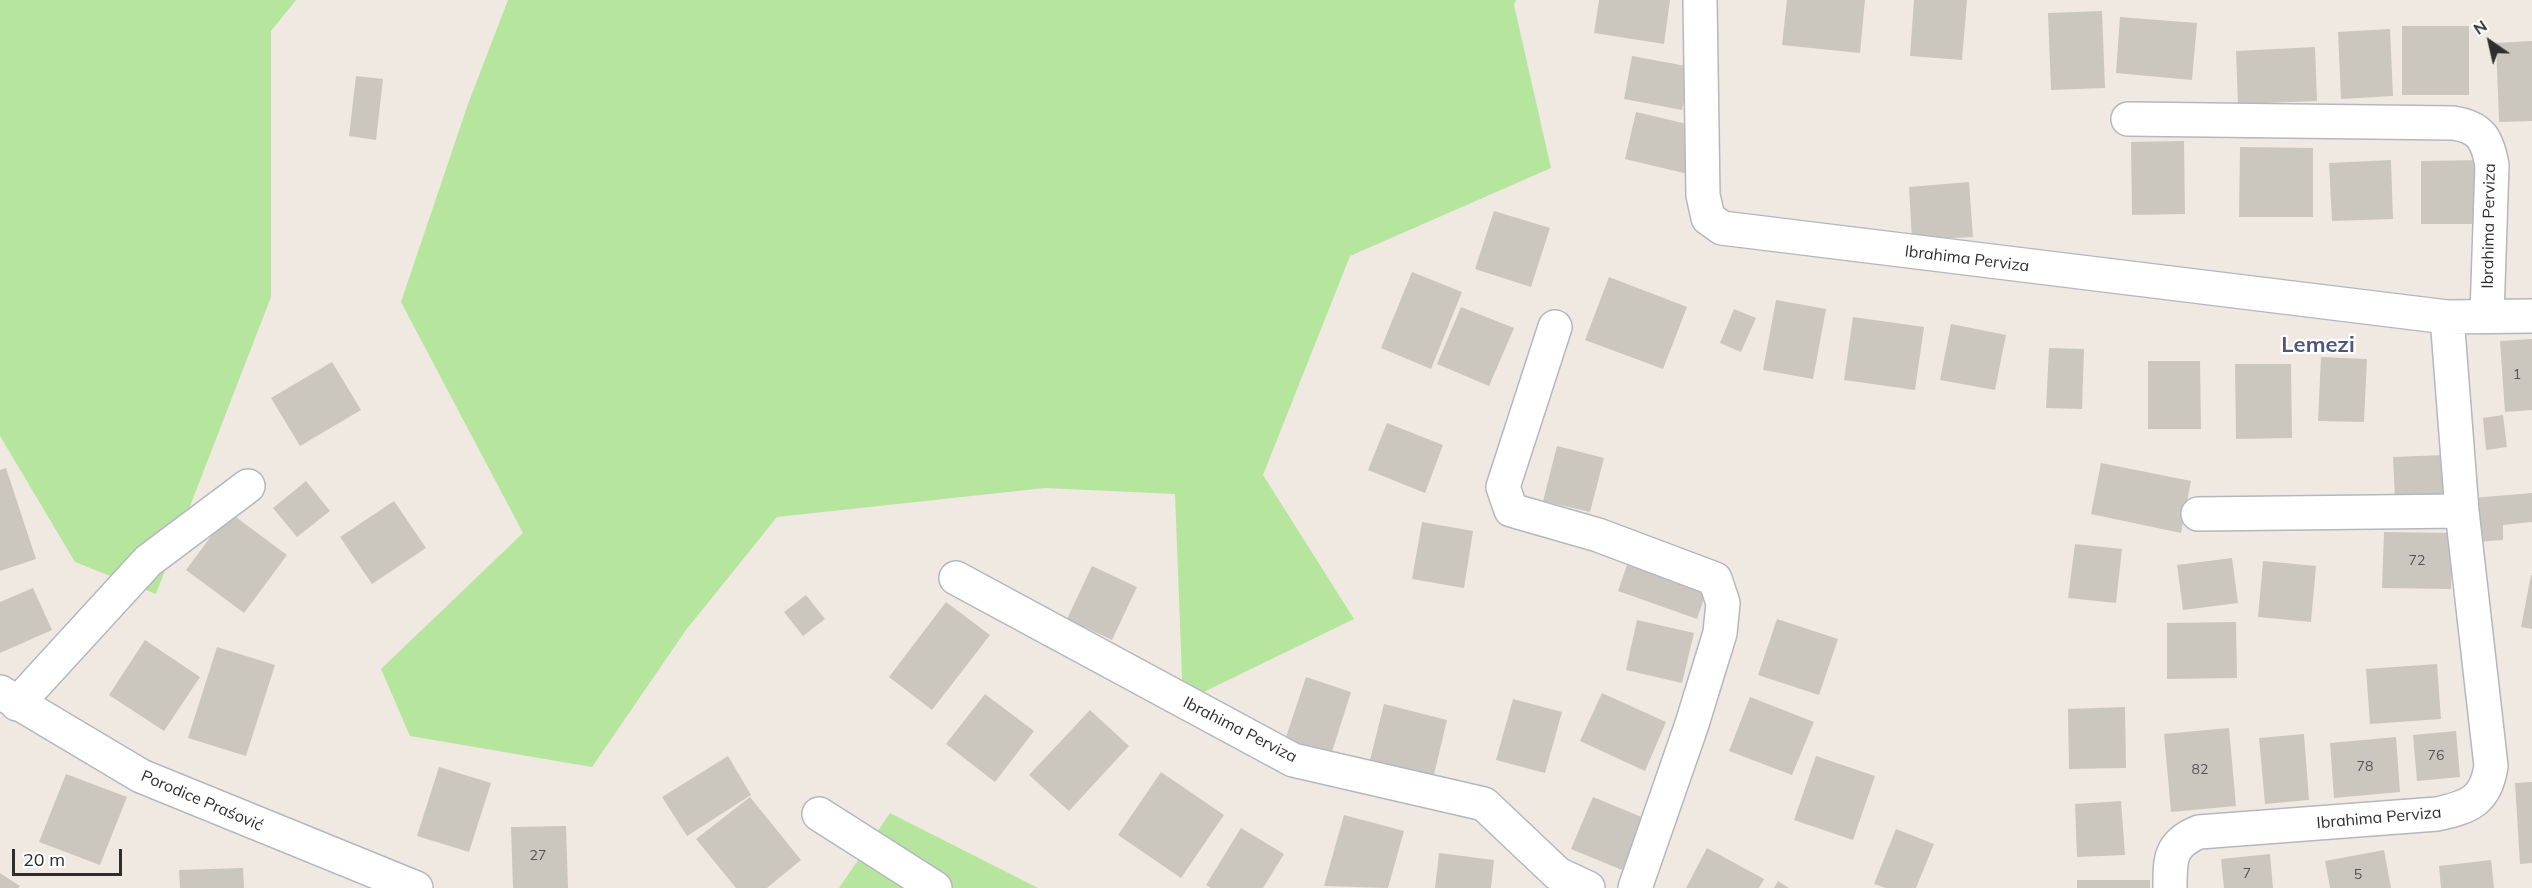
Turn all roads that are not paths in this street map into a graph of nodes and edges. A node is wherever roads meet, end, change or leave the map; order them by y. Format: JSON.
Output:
{"nodes":[{"id":1,"x":1700,"y":0,"type":"edge"},
{"id":2,"x":2128,"y":119,"type":"dead end"},
{"id":3,"x":2487,"y":315,"type":"junction"},
{"id":4,"x":2532,"y":316,"type":"edge"},
{"id":5,"x":2447,"y":317,"type":"junction"},
{"id":6,"x":1555,"y":327,"type":"dead end"},
{"id":7,"x":248,"y":486,"type":"dead end"},
{"id":8,"x":2462,"y":511,"type":"junction"},
{"id":9,"x":2198,"y":514,"type":"dead end"},
{"id":10,"x":956,"y":578,"type":"dead end"},
{"id":11,"x":9,"y":698,"type":"edge"},
{"id":12,"x":819,"y":814,"type":"dead end"},
{"id":13,"x":1553,"y":881,"type":"edge"},
{"id":14,"x":416,"y":888,"type":"edge"},
{"id":15,"x":935,"y":888,"type":"edge"},
{"id":16,"x":1588,"y":888,"type":"edge"},
{"id":17,"x":1635,"y":888,"type":"edge"},
{"id":18,"x":2170,"y":888,"type":"edge"}],
"edges":[{"from":1,"to":5,"type":"street","name":"Ibrahima Perviza"},
{"from":2,"to":3,"type":"street","name":"Ibrahima Perviza"},
{"from":3,"to":4,"type":"street","name":"Ibrahima Perviza"},
{"from":3,"to":5,"type":"street","name":"Ibrahima Perviza"},
{"from":5,"to":8,"type":"street","name":"Ibrahima Perviza"},
{"from":6,"to":17,"type":"street"},
{"from":7,"to":11,"type":"street"},
{"from":8,"to":9,"type":"street"},
{"from":8,"to":18,"type":"street","name":"Ibrahima Perviza"},
{"from":10,"to":13,"type":"street","name":"Ibrahima Perviza"},
{"from":11,"to":14,"type":"street","name":"Porodice Praśović"},
{"from":12,"to":15,"type":"street"},
{"from":13,"to":16,"type":"street","name":"Ibrahima Perviza"}]}
